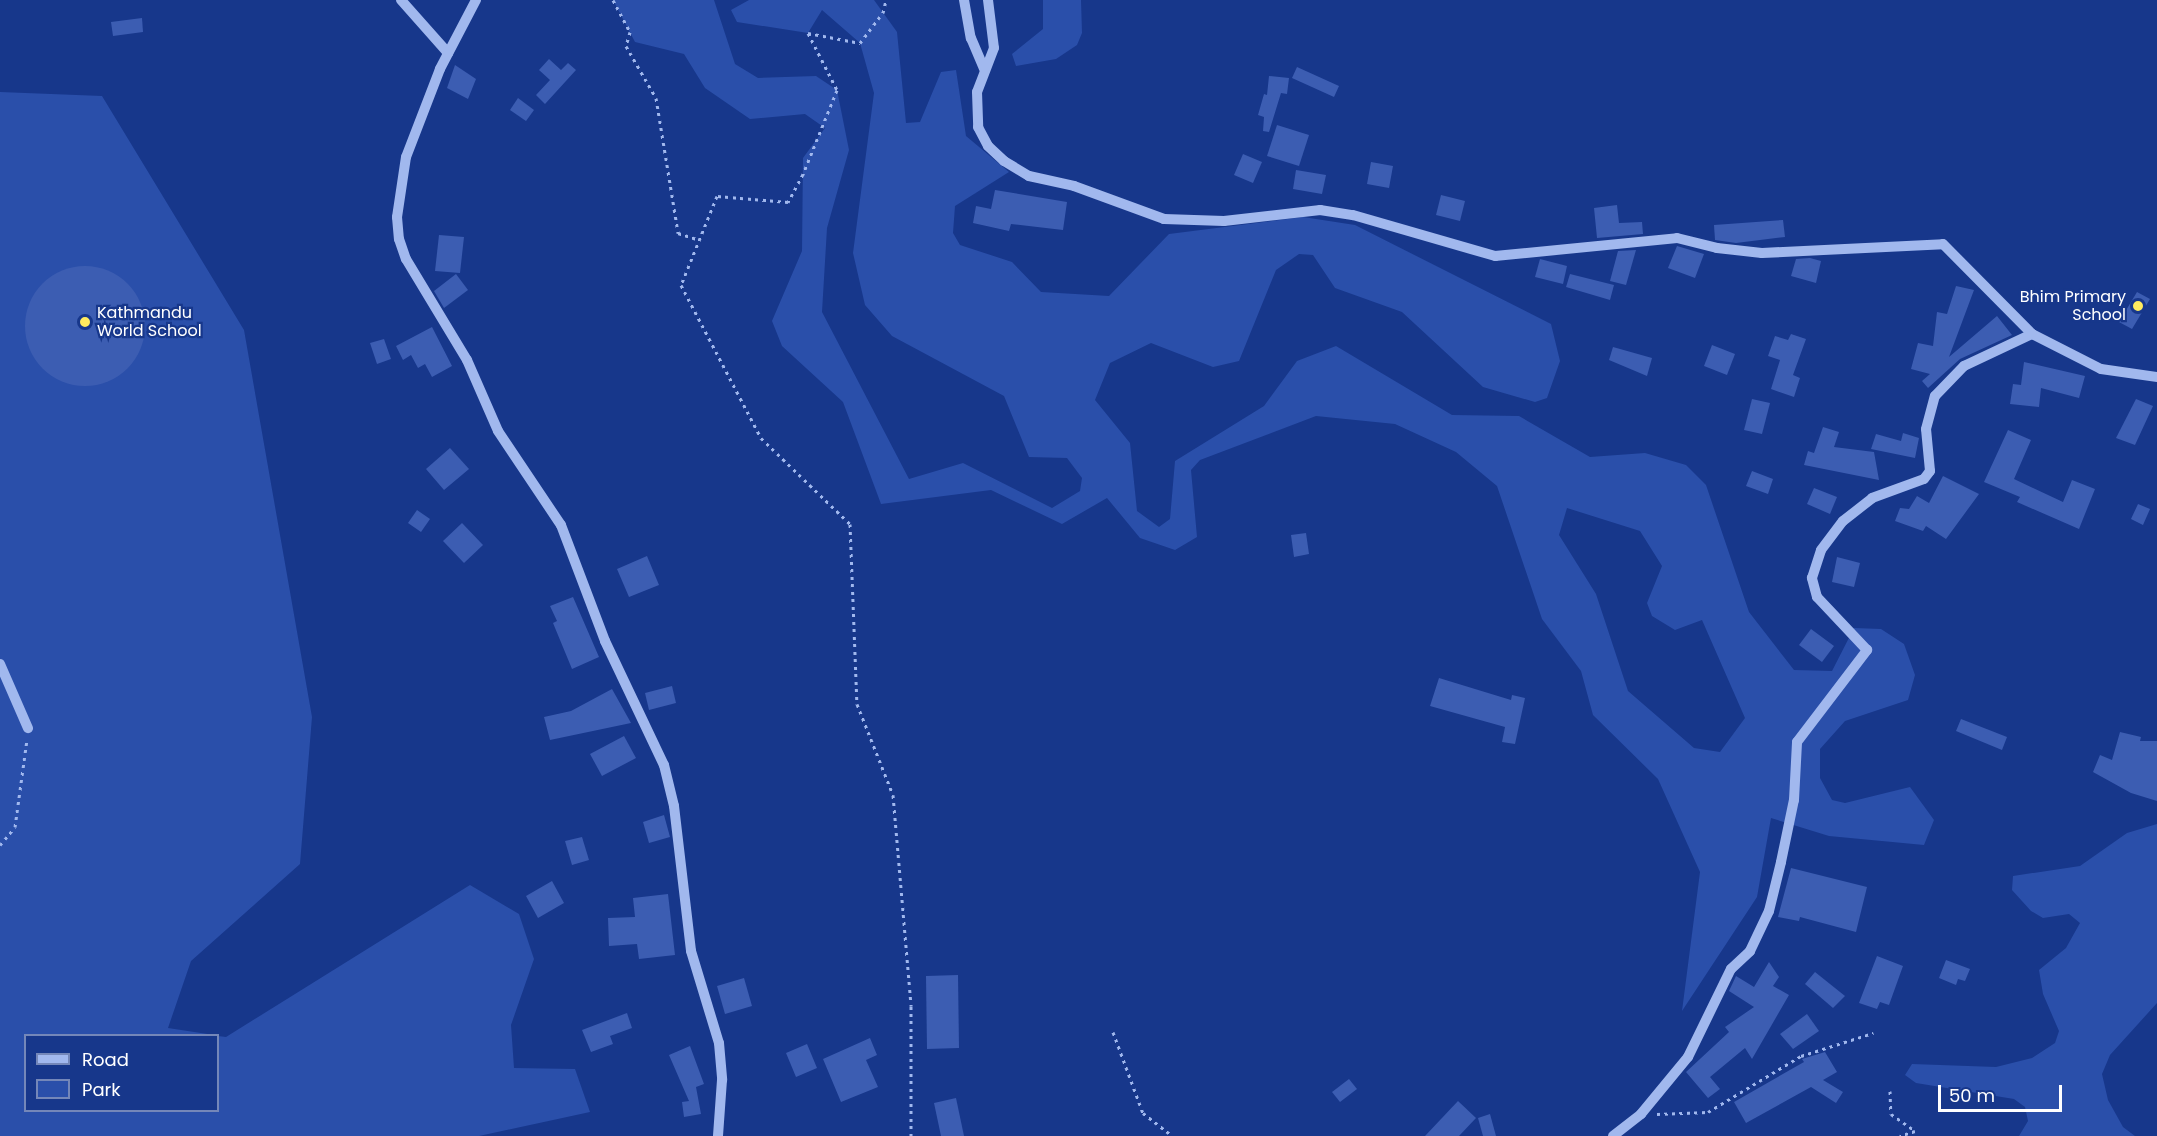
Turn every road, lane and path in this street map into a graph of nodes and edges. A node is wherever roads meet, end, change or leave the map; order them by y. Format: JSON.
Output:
{"nodes":[{"id":1,"x":401,"y":0,"type":"edge"},
{"id":2,"x":476,"y":0,"type":"edge"},
{"id":3,"x":613,"y":0,"type":"edge"},
{"id":4,"x":886,"y":0,"type":"edge"},
{"id":5,"x":964,"y":0,"type":"edge"},
{"id":6,"x":988,"y":0,"type":"edge"},
{"id":7,"x":448,"y":53,"type":"junction"},
{"id":8,"x":984,"y":69,"type":"junction"},
{"id":9,"x":699,"y":240,"type":"junction"},
{"id":10,"x":2032,"y":334,"type":"junction"},
{"id":11,"x":2157,"y":377,"type":"edge"},
{"id":12,"x":0,"y":664,"type":"edge"},
{"id":13,"x":28,"y":728,"type":"joint"},
{"id":14,"x":0,"y":846,"type":"edge"},
{"id":15,"x":1113,"y":1032,"type":"dead end"},
{"id":16,"x":1873,"y":1033,"type":"dead end"},
{"id":17,"x":1890,"y":1091,"type":"dead end"},
{"id":18,"x":1641,"y":1114,"type":"junction"},
{"id":19,"x":718,"y":1136,"type":"edge"},
{"id":20,"x":911,"y":1136,"type":"edge"},
{"id":21,"x":1172,"y":1136,"type":"edge"},
{"id":22,"x":1613,"y":1136,"type":"edge"},
{"id":23,"x":1900,"y":1136,"type":"edge"}],
"edges":[{"from":1,"to":7,"type":"street"},
{"from":2,"to":7,"type":"street"},
{"from":3,"to":9,"type":"path"},
{"from":4,"to":9,"type":"path"},
{"from":5,"to":8,"type":"street"},
{"from":6,"to":8,"type":"street"},
{"from":7,"to":19,"type":"street"},
{"from":8,"to":10,"type":"street"},
{"from":9,"to":20,"type":"path"},
{"from":10,"to":11,"type":"street"},
{"from":10,"to":18,"type":"street"},
{"from":12,"to":13,"type":"street"},
{"from":13,"to":14,"type":"path"},
{"from":15,"to":21,"type":"path"},
{"from":16,"to":18,"type":"path"},
{"from":17,"to":23,"type":"path"},
{"from":18,"to":22,"type":"street"}]}
